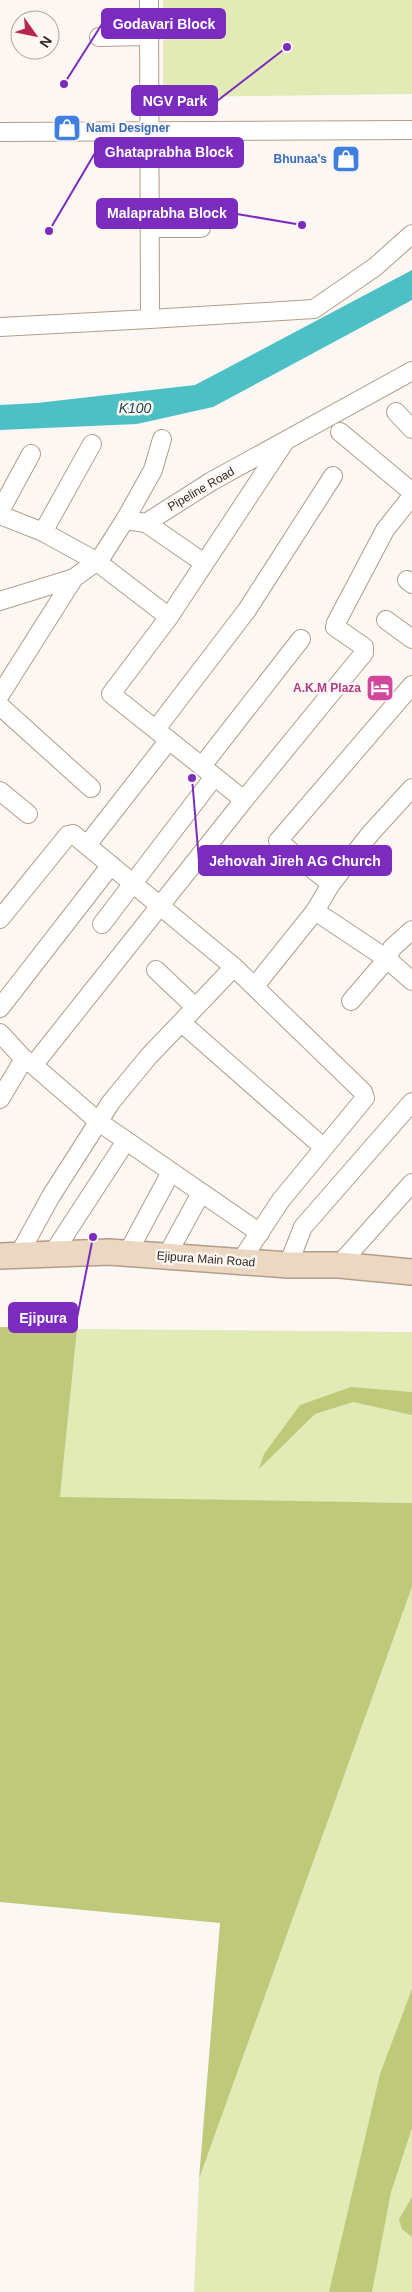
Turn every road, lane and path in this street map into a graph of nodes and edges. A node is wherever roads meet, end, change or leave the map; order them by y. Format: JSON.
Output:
{"nodes":[{"id":1,"x":149,"y":0,"type":"edge"},
{"id":2,"x":149,"y":36,"type":"junction"},
{"id":3,"x":99,"y":37,"type":"dead end"},
{"id":4,"x":412,"y":130,"type":"edge"},
{"id":5,"x":149,"y":131,"type":"junction"},
{"id":6,"x":0,"y":132,"type":"edge"},
{"id":7,"x":150,"y":228,"type":"junction"},
{"id":8,"x":201,"y":228,"type":"dead end"},
{"id":9,"x":412,"y":234,"type":"edge"},
{"id":10,"x":150,"y":318,"type":"junction"},
{"id":11,"x":0,"y":327,"type":"edge"},
{"id":12,"x":412,"y":371,"type":"edge"},
{"id":13,"x":396,"y":412,"type":"dead end"},
{"id":14,"x":412,"y":429,"type":"edge"},
{"id":15,"x":340,"y":432,"type":"dead end"},
{"id":16,"x":162,"y":440,"type":"dead end"},
{"id":17,"x":284,"y":443,"type":"junction"},
{"id":18,"x":92,"y":444,"type":"dead end"},
{"id":19,"x":31,"y":454,"type":"dead end"},
{"id":20,"x":333,"y":476,"type":"dead end"},
{"id":21,"x":412,"y":494,"type":"edge"},
{"id":22,"x":0,"y":513,"type":"edge"},
{"id":23,"x":125,"y":520,"type":"junction"},
{"id":24,"x":146,"y":524,"type":"junction"},
{"id":25,"x":43,"y":532,"type":"junction"},
{"id":26,"x":96,"y":561,"type":"junction"},
{"id":27,"x":204,"y":563,"type":"junction"},
{"id":28,"x":74,"y":578,"type":"junction"},
{"id":29,"x":0,"y":602,"type":"edge"},
{"id":30,"x":169,"y":616,"type":"junction"},
{"id":31,"x":386,"y":620,"type":"dead end"},
{"id":32,"x":302,"y":639,"type":"dead end"},
{"id":33,"x":412,"y":639,"type":"edge"},
{"id":34,"x":412,"y":685,"type":"edge"},
{"id":35,"x":2,"y":687,"type":"edge"},
{"id":36,"x":0,"y":706,"type":"edge"},
{"id":37,"x":162,"y":735,"type":"junction"},
{"id":38,"x":208,"y":771,"type":"junction"},
{"id":39,"x":91,"y":788,"type":"dead end"},
{"id":40,"x":412,"y":788,"type":"edge"},
{"id":41,"x":0,"y":791,"type":"edge"},
{"id":42,"x":244,"y":800,"type":"junction"},
{"id":43,"x":28,"y":814,"type":"dead end"},
{"id":44,"x":87,"y":845,"type":"junction"},
{"id":45,"x":111,"y":865,"type":"junction"},
{"id":46,"x":133,"y":883,"type":"junction"},
{"id":47,"x":331,"y":884,"type":"junction"},
{"id":48,"x":159,"y":906,"type":"junction"},
{"id":49,"x":315,"y":911,"type":"junction"},
{"id":50,"x":0,"y":919,"type":"edge"},
{"id":51,"x":102,"y":924,"type":"dead end"},
{"id":52,"x":412,"y":930,"type":"edge"},
{"id":53,"x":387,"y":959,"type":"junction"},
{"id":54,"x":234,"y":967,"type":"junction"},
{"id":55,"x":156,"y":970,"type":"dead end"},
{"id":56,"x":412,"y":981,"type":"edge"},
{"id":57,"x":255,"y":986,"type":"junction"},
{"id":58,"x":352,"y":1001,"type":"dead end"},
{"id":59,"x":195,"y":1007,"type":"junction"},
{"id":60,"x":0,"y":1008,"type":"edge"},
{"id":61,"x":182,"y":1023,"type":"junction"},
{"id":62,"x":0,"y":1033,"type":"edge"},
{"id":63,"x":28,"y":1061,"type":"junction"},
{"id":64,"x":0,"y":1099,"type":"edge"},
{"id":65,"x":412,"y":1102,"type":"edge"},
{"id":66,"x":99,"y":1122,"type":"junction"},
{"id":67,"x":126,"y":1141,"type":"junction"},
{"id":68,"x":323,"y":1147,"type":"junction"},
{"id":69,"x":171,"y":1172,"type":"junction"},
{"id":70,"x":412,"y":1182,"type":"edge"},
{"id":71,"x":201,"y":1193,"type":"junction"},
{"id":72,"x":260,"y":1233,"type":"junction"},
{"id":73,"x":53,"y":1253,"type":"junction"},
{"id":74,"x":127,"y":1254,"type":"junction"},
{"id":75,"x":5,"y":1255,"type":"edge"},
{"id":76,"x":166,"y":1257,"type":"junction"},
{"id":77,"x":240,"y":1262,"type":"junction"},
{"id":78,"x":288,"y":1265,"type":"junction"},
{"id":79,"x":339,"y":1265,"type":"junction"},
{"id":80,"x":409,"y":1268,"type":"edge"}],
"edges":[{"from":1,"to":2,"type":"street"},
{"from":2,"to":3,"type":"street"},
{"from":2,"to":5,"type":"street"},
{"from":4,"to":5,"type":"street"},
{"from":5,"to":6,"type":"street"},
{"from":5,"to":7,"type":"street"},
{"from":7,"to":8,"type":"street"},
{"from":7,"to":10,"type":"street"},
{"from":9,"to":10,"type":"street"},
{"from":10,"to":11,"type":"street"},
{"from":12,"to":17,"type":"street","name":"Pipeline Road"},
{"from":13,"to":14,"type":"street"},
{"from":15,"to":21,"type":"street"},
{"from":16,"to":23,"type":"street"},
{"from":17,"to":24,"type":"street","name":"Pipeline Road"},
{"from":17,"to":27,"type":"street"},
{"from":18,"to":25,"type":"street"},
{"from":19,"to":22,"type":"street"},
{"from":20,"to":37,"type":"street"},
{"from":21,"to":42,"type":"street"},
{"from":22,"to":25,"type":"street"},
{"from":23,"to":24,"type":"street"},
{"from":23,"to":26,"type":"street"},
{"from":24,"to":27,"type":"street"},
{"from":25,"to":26,"type":"street"},
{"from":26,"to":28,"type":"street"},
{"from":26,"to":30,"type":"street"},
{"from":27,"to":30,"type":"street"},
{"from":28,"to":29,"type":"street"},
{"from":28,"to":35,"type":"street"},
{"from":30,"to":37,"type":"street"},
{"from":31,"to":33,"type":"street"},
{"from":32,"to":38,"type":"street"},
{"from":34,"to":47,"type":"street"},
{"from":36,"to":39,"type":"street"},
{"from":37,"to":38,"type":"street"},
{"from":37,"to":44,"type":"street"},
{"from":38,"to":42,"type":"street"},
{"from":38,"to":46,"type":"street"},
{"from":40,"to":47,"type":"street"},
{"from":41,"to":43,"type":"street"},
{"from":42,"to":48,"type":"street"},
{"from":44,"to":45,"type":"street"},
{"from":44,"to":50,"type":"street"},
{"from":45,"to":46,"type":"street"},
{"from":45,"to":60,"type":"street"},
{"from":46,"to":48,"type":"street"},
{"from":46,"to":51,"type":"street"},
{"from":47,"to":49,"type":"street"},
{"from":48,"to":54,"type":"street"},
{"from":48,"to":63,"type":"street"},
{"from":49,"to":53,"type":"street"},
{"from":49,"to":57,"type":"street"},
{"from":52,"to":53,"type":"street"},
{"from":53,"to":56,"type":"street"},
{"from":53,"to":58,"type":"street"},
{"from":54,"to":57,"type":"street"},
{"from":54,"to":59,"type":"street"},
{"from":55,"to":59,"type":"street"},
{"from":57,"to":68,"type":"street"},
{"from":59,"to":61,"type":"street"},
{"from":61,"to":66,"type":"street"},
{"from":61,"to":68,"type":"street"},
{"from":62,"to":63,"type":"street"},
{"from":63,"to":64,"type":"street"},
{"from":63,"to":66,"type":"street"},
{"from":65,"to":78,"type":"street"},
{"from":66,"to":67,"type":"street"},
{"from":66,"to":75,"type":"street"},
{"from":67,"to":69,"type":"street"},
{"from":67,"to":73,"type":"street"},
{"from":68,"to":72,"type":"street"},
{"from":69,"to":71,"type":"street"},
{"from":69,"to":74,"type":"street"},
{"from":70,"to":79,"type":"street"},
{"from":71,"to":72,"type":"street"},
{"from":71,"to":76,"type":"street"},
{"from":72,"to":77,"type":"street"},
{"from":73,"to":74,"type":"street","name":"Ejipura Main Road"},
{"from":73,"to":75,"type":"street","name":"Ejipura Main Road"},
{"from":74,"to":76,"type":"street","name":"Ejipura Main Road"},
{"from":76,"to":77,"type":"street","name":"Ejipura Main Road"},
{"from":77,"to":78,"type":"street","name":"Ejipura Main Road"},
{"from":78,"to":79,"type":"street","name":"Ejipura Main Road"},
{"from":79,"to":80,"type":"street","name":"Ejipura Main Road"}]}
